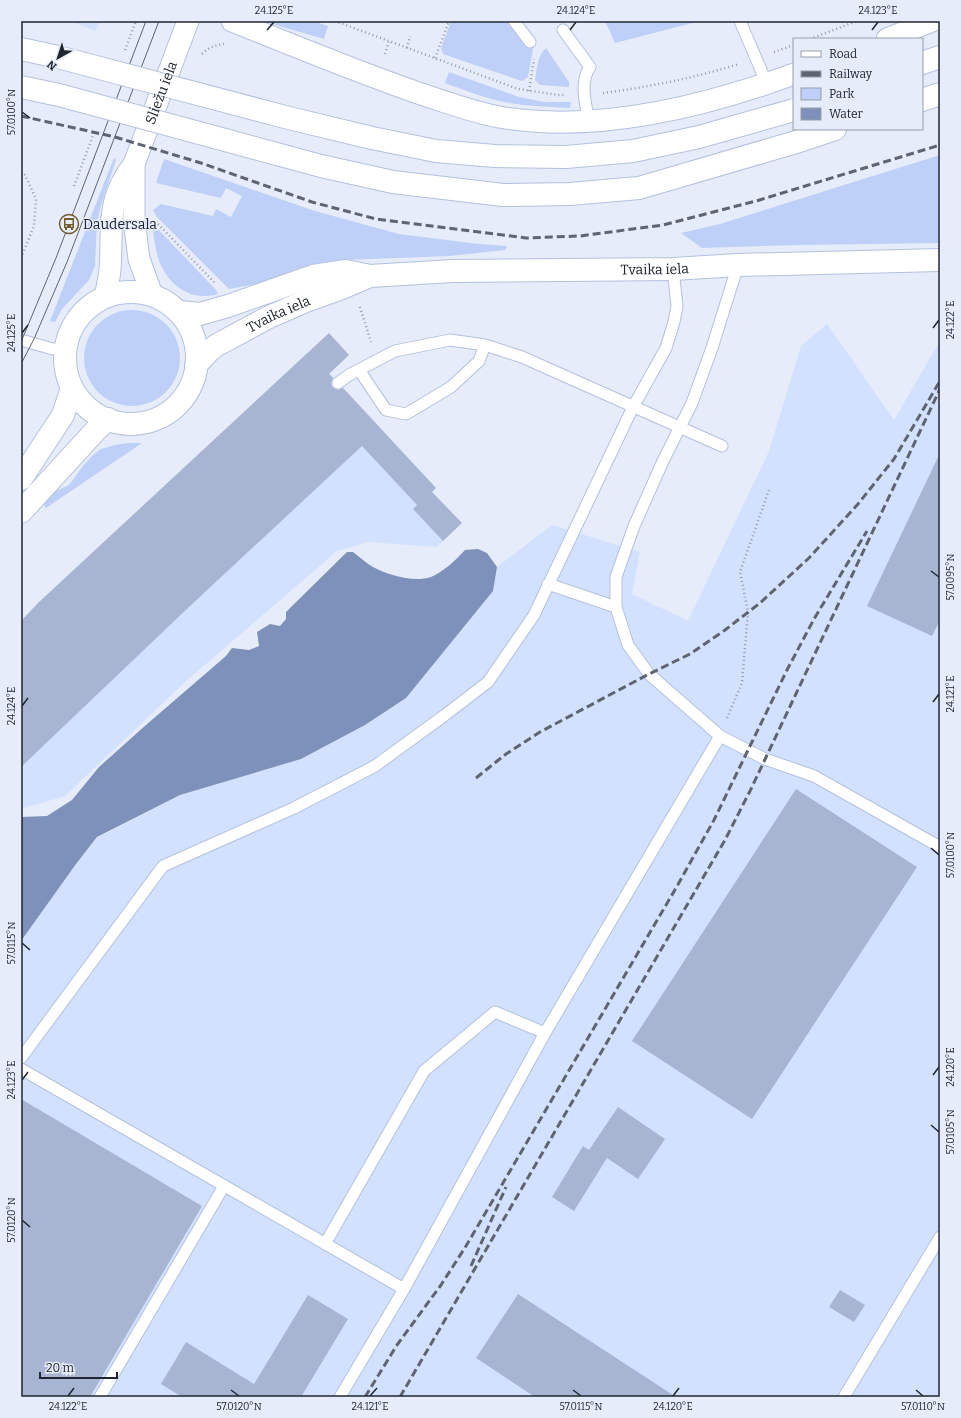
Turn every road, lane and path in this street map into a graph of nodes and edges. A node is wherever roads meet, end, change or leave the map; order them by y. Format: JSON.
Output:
{"nodes":[{"id":1,"x":188,"y":21,"type":"edge"},
{"id":2,"x":335,"y":21,"type":"edge"},
{"id":3,"x":449,"y":21,"type":"edge"},
{"id":4,"x":514,"y":21,"type":"edge"},
{"id":5,"x":740,"y":21,"type":"edge"},
{"id":6,"x":857,"y":21,"type":"edge"},
{"id":7,"x":932,"y":21,"type":"edge"},
{"id":8,"x":240,"y":24,"type":"edge"},
{"id":9,"x":564,"y":30,"type":"dead end"},
{"id":10,"x":410,"y":36,"type":"dead end"},
{"id":11,"x":813,"y":38,"type":"edge"},
{"id":12,"x":890,"y":38,"type":"edge"},
{"id":13,"x":389,"y":41,"type":"junction"},
{"id":14,"x":530,"y":42,"type":"dead end"},
{"id":15,"x":793,"y":45,"type":"edge"},
{"id":16,"x":407,"y":48,"type":"junction"},
{"id":17,"x":21,"y":49,"type":"edge"},
{"id":18,"x":123,"y":53,"type":"dead end"},
{"id":19,"x":128,"y":54,"type":"dead end"},
{"id":20,"x":385,"y":54,"type":"dead end"},
{"id":21,"x":201,"y":56,"type":"dead end"},
{"id":22,"x":940,"y":57,"type":"edge"},
{"id":23,"x":435,"y":58,"type":"junction"},
{"id":24,"x":756,"y":59,"type":"junction"},
{"id":25,"x":923,"y":63,"type":"edge"},
{"id":26,"x":793,"y":74,"type":"edge"},
{"id":27,"x":767,"y":84,"type":"junction"},
{"id":28,"x":21,"y":87,"type":"edge"},
{"id":29,"x":940,"y":94,"type":"edge"},
{"id":30,"x":584,"y":95,"type":"junction"},
{"id":31,"x":923,"y":100,"type":"edge"},
{"id":32,"x":793,"y":110,"type":"edge"},
{"id":33,"x":589,"y":122,"type":"junction"},
{"id":34,"x":832,"y":130,"type":"edge"},
{"id":35,"x":134,"y":164,"type":"junction"},
{"id":36,"x":21,"y":172,"type":"edge"},
{"id":37,"x":155,"y":221,"type":"dead end"},
{"id":38,"x":21,"y":258,"type":"edge"},
{"id":39,"x":940,"y":260,"type":"edge"},
{"id":40,"x":738,"y":265,"type":"junction"},
{"id":41,"x":673,"y":269,"type":"junction"},
{"id":42,"x":370,"y":276,"type":"junction"},
{"id":43,"x":152,"y":295,"type":"junction"},
{"id":44,"x":105,"y":297,"type":"junction"},
{"id":45,"x":360,"y":304,"type":"dead end"},
{"id":46,"x":228,"y":306,"type":"junction"},
{"id":47,"x":179,"y":312,"type":"junction"},
{"id":48,"x":21,"y":340,"type":"edge"},
{"id":49,"x":485,"y":345,"type":"junction"},
{"id":50,"x":372,"y":348,"type":"dead end"},
{"id":51,"x":65,"y":349,"type":"junction"},
{"id":52,"x":196,"y":365,"type":"junction"},
{"id":53,"x":359,"y":370,"type":"junction"},
{"id":54,"x":338,"y":383,"type":"dead end"},
{"id":55,"x":72,"y":388,"type":"junction"},
{"id":56,"x":633,"y":407,"type":"junction"},
{"id":57,"x":108,"y":419,"type":"junction"},
{"id":58,"x":680,"y":426,"type":"junction"},
{"id":59,"x":722,"y":446,"type":"dead end"},
{"id":60,"x":21,"y":479,"type":"edge"},
{"id":61,"x":769,"y":490,"type":"dead end"},
{"id":62,"x":21,"y":512,"type":"edge"},
{"id":63,"x":548,"y":584,"type":"junction"},
{"id":64,"x":616,"y":607,"type":"junction"},
{"id":65,"x":720,"y":736,"type":"junction"},
{"id":66,"x":940,"y":847,"type":"edge"},
{"id":67,"x":544,"y":1033,"type":"junction"},
{"id":68,"x":21,"y":1058,"type":"edge"},
{"id":69,"x":21,"y":1069,"type":"edge"},
{"id":70,"x":224,"y":1186,"type":"junction"},
{"id":71,"x":940,"y":1237,"type":"edge"},
{"id":72,"x":325,"y":1244,"type":"junction"},
{"id":73,"x":404,"y":1290,"type":"junction"},
{"id":74,"x":100,"y":1397,"type":"edge"},
{"id":75,"x":340,"y":1397,"type":"edge"},
{"id":76,"x":844,"y":1397,"type":"edge"}],
"edges":[{"from":1,"to":35,"type":"street","name":"Sliežu iela"},
{"from":2,"to":13,"type":"path"},
{"from":3,"to":23,"type":"path"},
{"from":4,"to":14,"type":"lane"},
{"from":5,"to":24,"type":"lane"},
{"from":6,"to":11,"type":"path"},
{"from":7,"to":12,"type":"street"},
{"from":8,"to":21,"type":"path"},
{"from":8,"to":33,"type":"street"},
{"from":9,"to":30,"type":"lane"},
{"from":10,"to":16,"type":"path"},
{"from":13,"to":16,"type":"path"},
{"from":13,"to":20,"type":"path"},
{"from":15,"to":24,"type":"path"},
{"from":16,"to":23,"type":"path"},
{"from":17,"to":32,"type":"main road","bridge":true},
{"from":18,"to":19,"type":"path"},
{"from":22,"to":25,"type":"main road"},
{"from":23,"to":30,"type":"path"},
{"from":24,"to":27,"type":"lane"},
{"from":24,"to":30,"type":"path"},
{"from":26,"to":27,"type":"street"},
{"from":27,"to":33,"type":"street"},
{"from":28,"to":34,"type":"main road","bridge":true},
{"from":29,"to":31,"type":"main road"},
{"from":30,"to":33,"type":"lane"},
{"from":35,"to":43,"type":"street","name":"Sliežu iela"},
{"from":35,"to":44,"type":"street","name":"Sliežu iela"},
{"from":36,"to":38,"type":"path"},
{"from":37,"to":46,"type":"path"},
{"from":39,"to":40,"type":"main road","name":"Tvaika iela"},
{"from":40,"to":41,"type":"main road","name":"Tvaika iela"},
{"from":40,"to":58,"type":"lane"},
{"from":41,"to":42,"type":"main road","name":"Tvaika iela"},
{"from":41,"to":56,"type":"lane"},
{"from":42,"to":46,"type":"main road","name":"Tvaika iela"},
{"from":42,"to":52,"type":"main road","name":"Tvaika iela"},
{"from":43,"to":44,"type":"main road"},
{"from":43,"to":47,"type":"main road"},
{"from":44,"to":51,"type":"main road"},
{"from":45,"to":50,"type":"path"},
{"from":46,"to":47,"type":"main road","name":"Tvaika iela"},
{"from":47,"to":52,"type":"main road"},
{"from":48,"to":51,"type":"lane"},
{"from":49,"to":53,"type":"lane"},
{"from":49,"to":53,"type":"lane"},
{"from":49,"to":56,"type":"lane"},
{"from":51,"to":55,"type":"main road"},
{"from":52,"to":57,"type":"main road"},
{"from":53,"to":54,"type":"lane"},
{"from":55,"to":57,"type":"main road"},
{"from":55,"to":60,"type":"main road"},
{"from":56,"to":58,"type":"lane"},
{"from":56,"to":63,"type":"lane"},
{"from":57,"to":62,"type":"main road"},
{"from":58,"to":59,"type":"lane"},
{"from":58,"to":64,"type":"lane"},
{"from":61,"to":65,"type":"path"},
{"from":63,"to":64,"type":"lane"},
{"from":63,"to":68,"type":"lane"},
{"from":64,"to":65,"type":"lane"},
{"from":65,"to":66,"type":"lane"},
{"from":65,"to":67,"type":"lane"},
{"from":67,"to":72,"type":"lane"},
{"from":67,"to":73,"type":"lane"},
{"from":69,"to":70,"type":"lane"},
{"from":70,"to":72,"type":"lane"},
{"from":70,"to":74,"type":"lane"},
{"from":71,"to":76,"type":"lane"},
{"from":72,"to":73,"type":"lane"},
{"from":73,"to":75,"type":"lane"}]}
